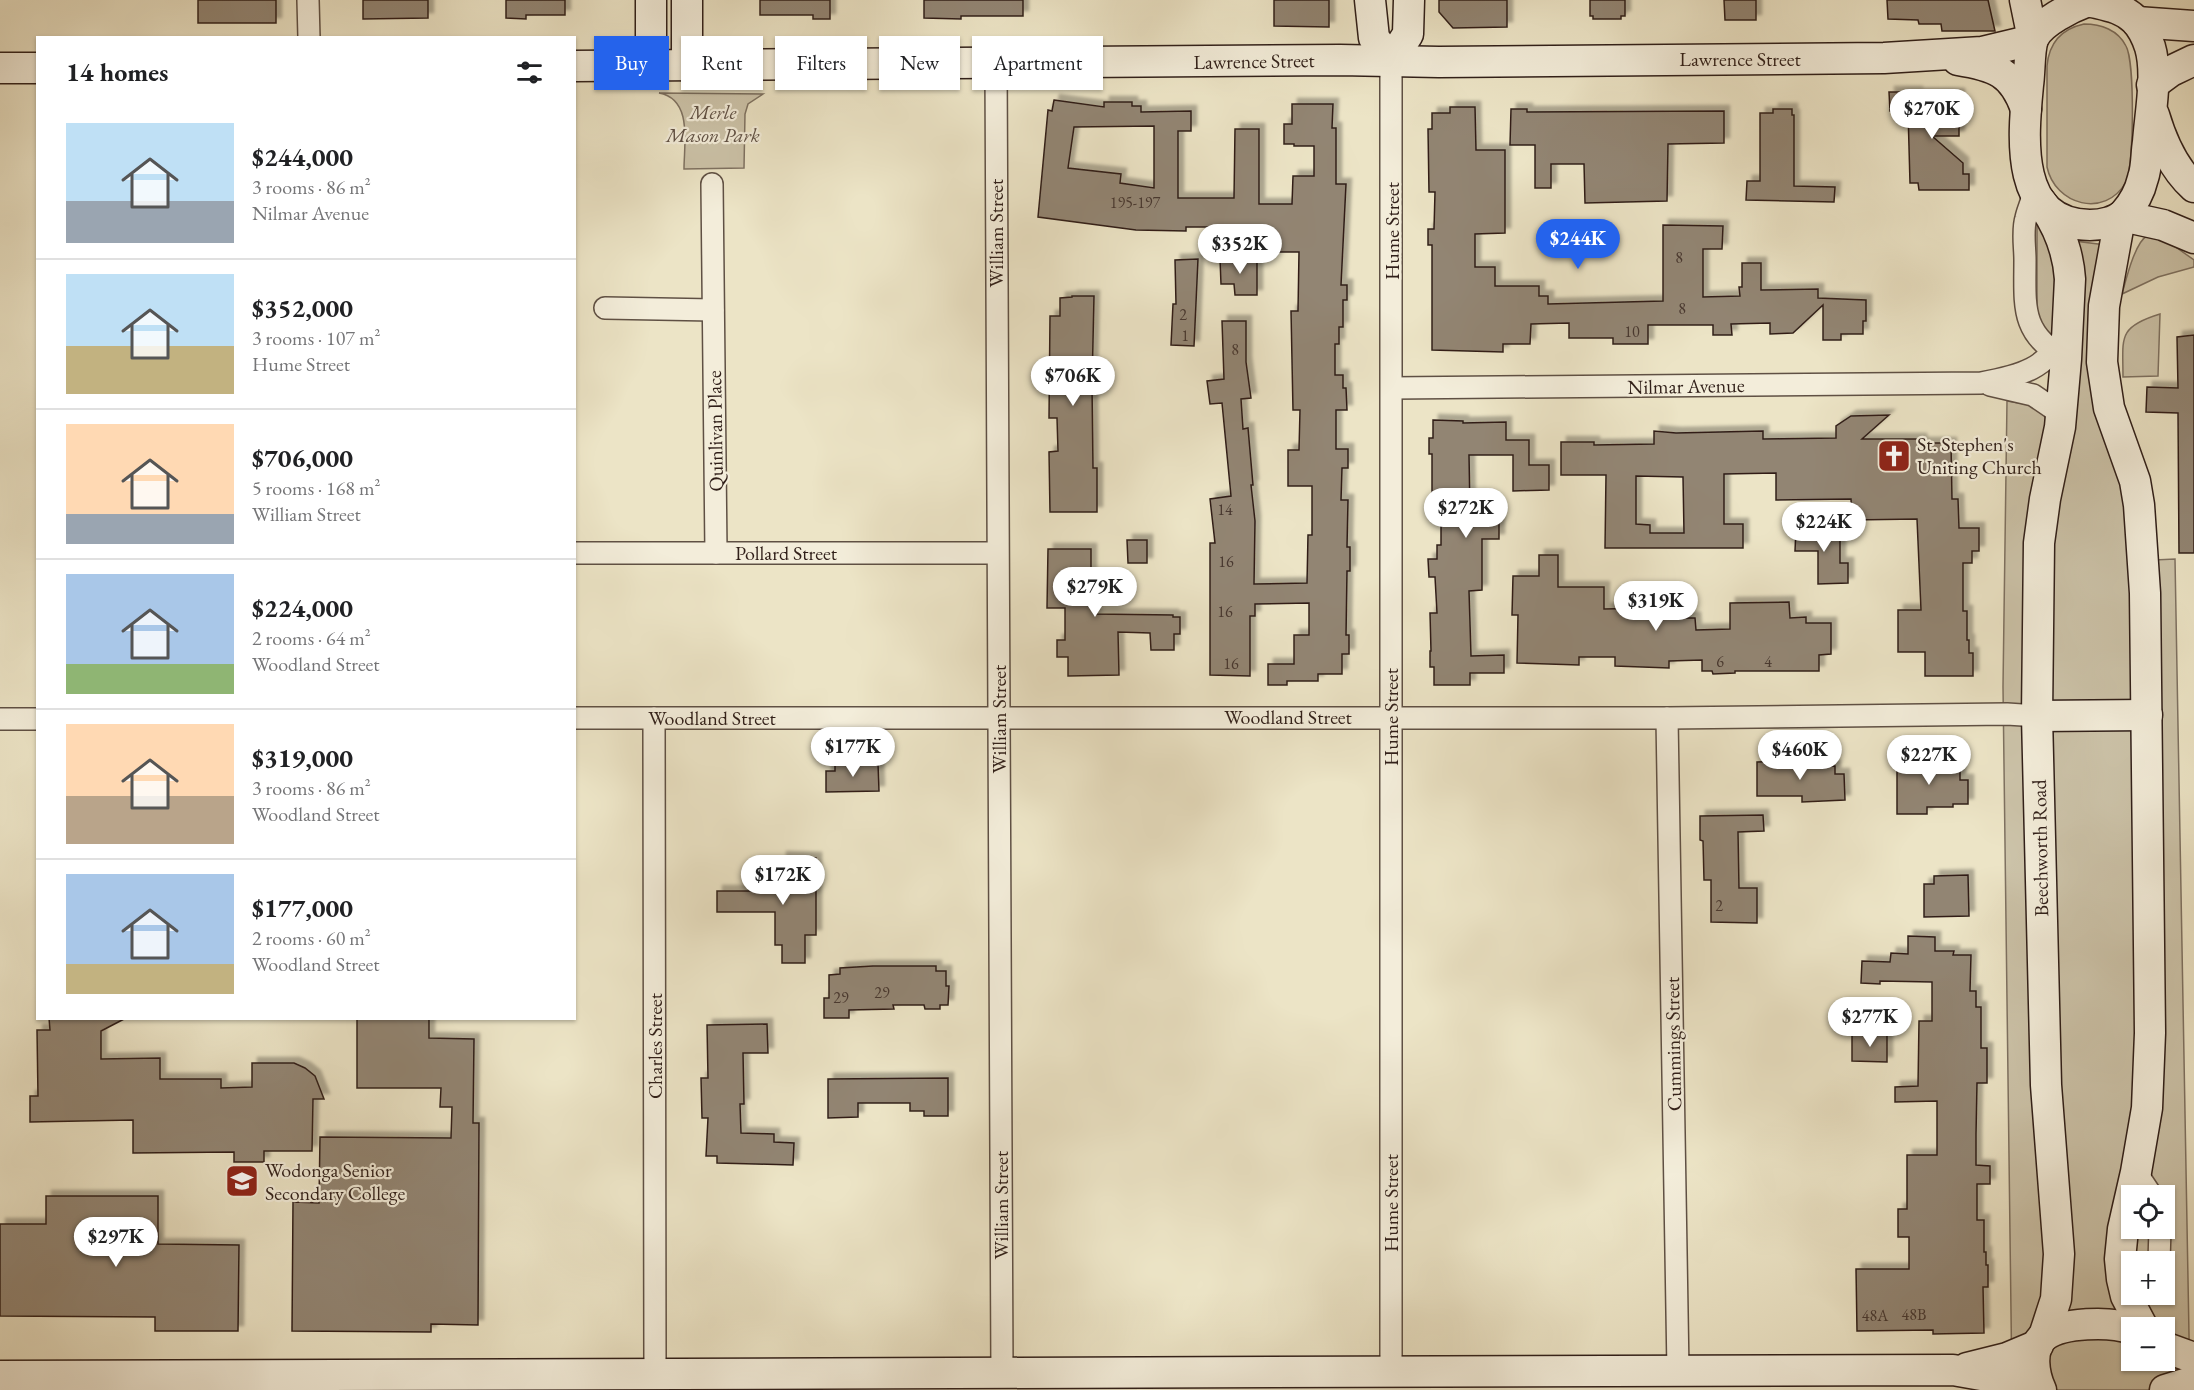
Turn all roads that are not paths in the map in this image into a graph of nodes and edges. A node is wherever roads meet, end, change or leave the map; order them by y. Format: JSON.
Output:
{"nodes":[{"id":1,"x":308,"y":0,"type":"edge"},
{"id":2,"x":651,"y":0,"type":"edge"},
{"id":3,"x":687,"y":0,"type":"edge"},
{"id":4,"x":1370,"y":0,"type":"edge"},
{"id":5,"x":1409,"y":0,"type":"edge"},
{"id":6,"x":2025,"y":0,"type":"edge"},
{"id":7,"x":2089,"y":1,"type":"edge"},
{"id":8,"x":2136,"y":14,"type":"edge"},
{"id":9,"x":2194,"y":26,"type":"edge"},
{"id":10,"x":309,"y":36,"type":"edge"},
{"id":11,"x":651,"y":36,"type":"edge"},
{"id":12,"x":687,"y":36,"type":"edge"},
{"id":13,"x":2033,"y":40,"type":"junction"},
{"id":14,"x":1933,"y":56,"type":"junction"},
{"id":15,"x":2194,"y":60,"type":"edge"},
{"id":16,"x":1391,"y":61,"type":"junction"},
{"id":17,"x":1103,"y":62,"type":"edge"},
{"id":18,"x":972,"y":63,"type":"edge"},
{"id":19,"x":763,"y":65,"type":"edge"},
{"id":20,"x":576,"y":66,"type":"edge"},
{"id":21,"x":594,"y":66,"type":"edge"},
{"id":22,"x":0,"y":68,"type":"edge"},
{"id":23,"x":36,"y":68,"type":"edge"},
{"id":24,"x":996,"y":90,"type":"edge"},
{"id":25,"x":2152,"y":94,"type":"junction"},
{"id":26,"x":2026,"y":109,"type":"junction"},
{"id":27,"x":712,"y":184,"type":"dead end"},
{"id":28,"x":2194,"y":187,"type":"edge"},
{"id":29,"x":2037,"y":196,"type":"junction"},
{"id":30,"x":2121,"y":217,"type":"junction"},
{"id":31,"x":2194,"y":238,"type":"edge"},
{"id":32,"x":605,"y":308,"type":"dead end"},
{"id":33,"x":713,"y":309,"type":"junction"},
{"id":34,"x":2063,"y":347,"type":"junction"},
{"id":35,"x":1981,"y":383,"type":"junction"},
{"id":36,"x":1392,"y":388,"type":"junction"},
{"id":37,"x":2061,"y":414,"type":"junction"},
{"id":38,"x":576,"y":553,"type":"edge"},
{"id":39,"x":716,"y":553,"type":"junction"},
{"id":40,"x":998,"y":554,"type":"junction"},
{"id":41,"x":2147,"y":715,"type":"junction"},
{"id":42,"x":2037,"y":716,"type":"junction"},
{"id":43,"x":999,"y":717,"type":"junction"},
{"id":44,"x":1390,"y":717,"type":"junction"},
{"id":45,"x":1667,"y":717,"type":"junction"},
{"id":46,"x":576,"y":718,"type":"edge"},
{"id":47,"x":654,"y":718,"type":"junction"},
{"id":48,"x":0,"y":719,"type":"edge"},
{"id":49,"x":36,"y":719,"type":"edge"},
{"id":50,"x":2144,"y":1184,"type":"edge"},
{"id":51,"x":2139,"y":1317,"type":"edge"},
{"id":52,"x":2121,"y":1322,"type":"edge"},
{"id":53,"x":2041,"y":1341,"type":"junction"},
{"id":54,"x":2175,"y":1351,"type":"edge"},
{"id":55,"x":2194,"y":1358,"type":"edge"},
{"id":56,"x":1953,"y":1370,"type":"junction"},
{"id":57,"x":1678,"y":1371,"type":"junction"},
{"id":58,"x":2163,"y":1371,"type":"edge"},
{"id":59,"x":1391,"y":1373,"type":"junction"},
{"id":60,"x":1002,"y":1374,"type":"junction"},
{"id":61,"x":0,"y":1376,"type":"edge"},
{"id":62,"x":669,"y":1380,"type":"edge"},
{"id":63,"x":1270,"y":1381,"type":"edge"},
{"id":64,"x":1642,"y":1381,"type":"edge"},
{"id":65,"x":2194,"y":1381,"type":"edge"},
{"id":66,"x":973,"y":1382,"type":"edge"},
{"id":67,"x":41,"y":1383,"type":"edge"},
{"id":68,"x":324,"y":1383,"type":"edge"},
{"id":69,"x":2039,"y":1390,"type":"edge"},
{"id":70,"x":2160,"y":1390,"type":"edge"},
{"id":71,"x":2165,"y":1390,"type":"edge"}],
"edges":[{"from":1,"to":10,"type":"street"},
{"from":2,"to":11,"type":"main road"},
{"from":3,"to":12,"type":"main road"},
{"from":4,"to":16,"type":"main road"},
{"from":5,"to":16,"type":"main road"},
{"from":6,"to":13,"type":"main road"},
{"from":7,"to":8,"type":"main road"},
{"from":7,"to":13,"type":"main road"},
{"from":8,"to":9,"type":"main road"},
{"from":8,"to":25,"type":"main road"},
{"from":13,"to":14,"type":"main road","name":"Lawrence Street"},
{"from":13,"to":26,"type":"main road"},
{"from":14,"to":16,"type":"main road","name":"Lawrence Street"},
{"from":14,"to":26,"type":"main road","name":"Lawrence Street"},
{"from":15,"to":25,"type":"main road"},
{"from":16,"to":17,"type":"main road","name":"Lawrence Street"},
{"from":16,"to":36,"type":"street","name":"Hume Street"},
{"from":18,"to":19,"type":"main road","name":"Lawrence Street"},
{"from":20,"to":21,"type":"main road","name":"Lawrence Street"},
{"from":22,"to":23,"type":"main road"},
{"from":24,"to":40,"type":"street","name":"William Street"},
{"from":25,"to":28,"type":"main road"},
{"from":25,"to":30,"type":"main road"},
{"from":26,"to":29,"type":"main road"},
{"from":27,"to":33,"type":"street","name":"Quinlivan Place"},
{"from":29,"to":30,"type":"main road"},
{"from":29,"to":34,"type":"main road","name":"Beechworth Road"},
{"from":29,"to":34,"type":"street"},
{"from":30,"to":31,"type":"main road"},
{"from":30,"to":41,"type":"main road"},
{"from":32,"to":33,"type":"street"},
{"from":33,"to":39,"type":"street","name":"Quinlivan Place"},
{"from":34,"to":35,"type":"street","name":"Nilmar Avenue"},
{"from":34,"to":37,"type":"main road","name":"Beechworth Road"},
{"from":35,"to":36,"type":"street","name":"Nilmar Avenue"},
{"from":35,"to":37,"type":"street","name":"Nilmar Avenue"},
{"from":36,"to":44,"type":"street","name":"Hume Street"},
{"from":37,"to":42,"type":"main road","name":"Beechworth Road"},
{"from":38,"to":39,"type":"street","name":"Pollard Street"},
{"from":39,"to":40,"type":"street","name":"Pollard Street"},
{"from":40,"to":43,"type":"street","name":"William Street"},
{"from":41,"to":42,"type":"main road"},
{"from":41,"to":50,"type":"main road"},
{"from":42,"to":45,"type":"street","name":"Woodland Street"},
{"from":42,"to":53,"type":"main road","name":"Beechworth Road"},
{"from":43,"to":44,"type":"street","name":"Woodland Street"},
{"from":43,"to":47,"type":"street","name":"Woodland Street"},
{"from":43,"to":60,"type":"street","name":"William Street"},
{"from":44,"to":45,"type":"street","name":"Woodland Street"},
{"from":44,"to":59,"type":"street","name":"Hume Street"},
{"from":45,"to":57,"type":"street","name":"Cummings Street"},
{"from":46,"to":47,"type":"street","name":"Woodland Street"},
{"from":47,"to":62,"type":"street","name":"Charles Street"},
{"from":48,"to":49,"type":"street"},
{"from":50,"to":51,"type":"main road"},
{"from":52,"to":53,"type":"main road"},
{"from":53,"to":56,"type":"main road"},
{"from":53,"to":69,"type":"main road","name":"Beechworth Road"},
{"from":54,"to":55,"type":"main road"},
{"from":56,"to":57,"type":"main road"},
{"from":56,"to":69,"type":"main road"},
{"from":57,"to":64,"type":"main road"},
{"from":58,"to":70,"type":"main road"},
{"from":59,"to":63,"type":"main road"},
{"from":59,"to":64,"type":"main road"},
{"from":60,"to":63,"type":"main road"},
{"from":60,"to":66,"type":"main road"},
{"from":61,"to":67,"type":"main road"},
{"from":62,"to":66,"type":"main road"},
{"from":62,"to":68,"type":"main road"},
{"from":65,"to":71,"type":"main road"},
{"from":67,"to":68,"type":"main road"}]}
